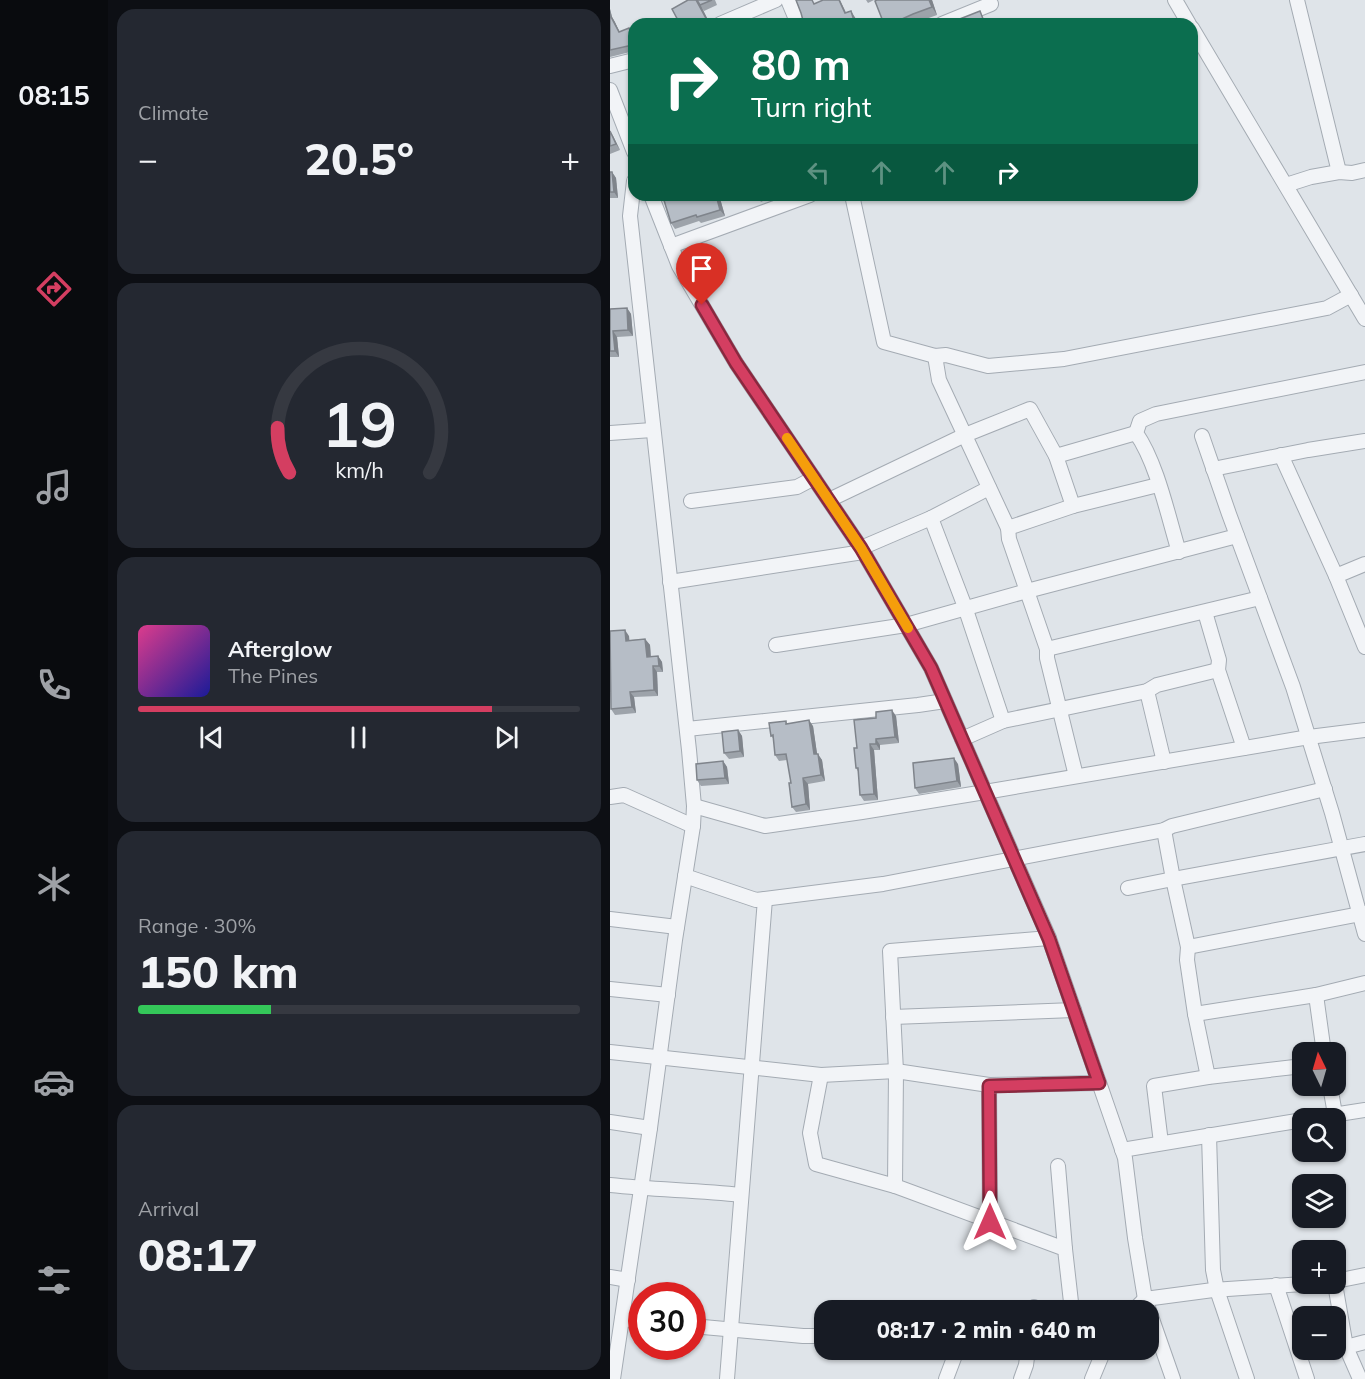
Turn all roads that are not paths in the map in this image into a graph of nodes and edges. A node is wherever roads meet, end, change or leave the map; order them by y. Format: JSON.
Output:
{"nodes":[{"id":1,"x":776,"y":0,"type":"edge"},
{"id":2,"x":788,"y":0,"type":"edge"},
{"id":3,"x":1175,"y":0,"type":"edge"},
{"id":4,"x":1297,"y":0,"type":"edge"},
{"id":5,"x":991,"y":4,"type":"dead end"},
{"id":6,"x":734,"y":18,"type":"edge"},
{"id":7,"x":796,"y":18,"type":"edge"},
{"id":8,"x":957,"y":18,"type":"edge"},
{"id":9,"x":1186,"y":18,"type":"edge"},
{"id":10,"x":1198,"y":38,"type":"edge"},
{"id":11,"x":628,"y":62,"type":"edge"},
{"id":12,"x":610,"y":66,"type":"edge"},
{"id":13,"x":611,"y":95,"type":"edge"},
{"id":14,"x":628,"y":137,"type":"edge"},
{"id":15,"x":1364,"y":170,"type":"edge"},
{"id":16,"x":1339,"y":172,"type":"junction"},
{"id":17,"x":1286,"y":185,"type":"junction"},
{"id":18,"x":632,"y":201,"type":"edge"},
{"id":19,"x":653,"y":201,"type":"edge"},
{"id":20,"x":794,"y":201,"type":"edge"},
{"id":21,"x":854,"y":201,"type":"edge"},
{"id":22,"x":671,"y":246,"type":"junction"},
{"id":23,"x":1351,"y":295,"type":"junction"},
{"id":24,"x":1364,"y":318,"type":"edge"},
{"id":25,"x":935,"y":356,"type":"junction"},
{"id":26,"x":1364,"y":372,"type":"edge"},
{"id":27,"x":652,"y":430,"type":"junction"},
{"id":28,"x":610,"y":433,"type":"edge"},
{"id":29,"x":1136,"y":433,"type":"junction"},
{"id":30,"x":965,"y":435,"type":"junction"},
{"id":31,"x":1202,"y":436,"type":"dead end"},
{"id":32,"x":1364,"y":441,"type":"edge"},
{"id":33,"x":1281,"y":455,"type":"junction"},
{"id":34,"x":1056,"y":456,"type":"junction"},
{"id":35,"x":1213,"y":469,"type":"junction"},
{"id":36,"x":814,"y":478,"type":"junction"},
{"id":37,"x":1158,"y":485,"type":"junction"},
{"id":38,"x":989,"y":488,"type":"junction"},
{"id":39,"x":691,"y":501,"type":"dead end"},
{"id":40,"x":829,"y":501,"type":"junction"},
{"id":41,"x":1073,"y":506,"type":"junction"},
{"id":42,"x":931,"y":518,"type":"junction"},
{"id":43,"x":1008,"y":528,"type":"junction"},
{"id":44,"x":1237,"y":536,"type":"junction"},
{"id":45,"x":862,"y":550,"type":"junction"},
{"id":46,"x":1179,"y":552,"type":"junction"},
{"id":47,"x":1364,"y":564,"type":"edge"},
{"id":48,"x":1336,"y":576,"type":"junction"},
{"id":49,"x":670,"y":582,"type":"junction"},
{"id":50,"x":1027,"y":591,"type":"junction"},
{"id":51,"x":1260,"y":598,"type":"junction"},
{"id":52,"x":966,"y":607,"type":"junction"},
{"id":53,"x":1205,"y":612,"type":"junction"},
{"id":54,"x":906,"y":625,"type":"junction"},
{"id":55,"x":776,"y":645,"type":"dead end"},
{"id":56,"x":1364,"y":647,"type":"edge"},
{"id":57,"x":1047,"y":649,"type":"junction"},
{"id":58,"x":1218,"y":670,"type":"junction"},
{"id":59,"x":1147,"y":691,"type":"junction"},
{"id":60,"x":945,"y":701,"type":"junction"},
{"id":61,"x":1060,"y":710,"type":"junction"},
{"id":62,"x":1003,"y":721,"type":"junction"},
{"id":63,"x":687,"y":729,"type":"junction"},
{"id":64,"x":1364,"y":730,"type":"edge"},
{"id":65,"x":1309,"y":737,"type":"junction"},
{"id":66,"x":962,"y":739,"type":"junction"},
{"id":67,"x":1244,"y":748,"type":"junction"},
{"id":68,"x":1164,"y":762,"type":"junction"},
{"id":69,"x":1076,"y":777,"type":"junction"},
{"id":70,"x":1325,"y":789,"type":"junction"},
{"id":71,"x":985,"y":792,"type":"junction"},
{"id":72,"x":610,"y":797,"type":"edge"},
{"id":73,"x":694,"y":806,"type":"junction"},
{"id":74,"x":692,"y":826,"type":"junction"},
{"id":75,"x":1164,"y":830,"type":"junction"},
{"id":76,"x":1364,"y":844,"type":"edge"},
{"id":77,"x":1342,"y":848,"type":"junction"},
{"id":78,"x":1014,"y":859,"type":"junction"},
{"id":79,"x":685,"y":876,"type":"junction"},
{"id":80,"x":1173,"y":879,"type":"junction"},
{"id":81,"x":1128,"y":888,"type":"dead end"},
{"id":82,"x":765,"y":898,"type":"junction"},
{"id":83,"x":1362,"y":913,"type":"edge"},
{"id":84,"x":610,"y":919,"type":"edge"},
{"id":85,"x":677,"y":927,"type":"junction"},
{"id":86,"x":1364,"y":934,"type":"edge"},
{"id":87,"x":1049,"y":939,"type":"junction"},
{"id":88,"x":1188,"y":947,"type":"junction"},
{"id":89,"x":1364,"y":983,"type":"edge"},
{"id":90,"x":610,"y":989,"type":"edge"},
{"id":91,"x":668,"y":995,"type":"junction"},
{"id":92,"x":1316,"y":995,"type":"junction"},
{"id":93,"x":1074,"y":1010,"type":"junction"},
{"id":94,"x":1195,"y":1014,"type":"junction"},
{"id":95,"x":893,"y":1017,"type":"junction"},
{"id":96,"x":1322,"y":1042,"type":"edge"},
{"id":97,"x":610,"y":1052,"type":"edge"},
{"id":98,"x":659,"y":1058,"type":"junction"},
{"id":99,"x":1292,"y":1067,"type":"edge"},
{"id":100,"x":752,"y":1068,"type":"junction"},
{"id":101,"x":896,"y":1071,"type":"junction"},
{"id":102,"x":821,"y":1075,"type":"junction"},
{"id":103,"x":1208,"y":1077,"type":"junction"},
{"id":104,"x":1099,"y":1083,"type":"junction"},
{"id":105,"x":989,"y":1086,"type":"junction"},
{"id":106,"x":1364,"y":1110,"type":"edge"},
{"id":107,"x":1346,"y":1112,"type":"edge"},
{"id":108,"x":610,"y":1122,"type":"edge"},
{"id":109,"x":1292,"y":1122,"type":"edge"},
{"id":110,"x":650,"y":1128,"type":"junction"},
{"id":111,"x":1209,"y":1135,"type":"junction"},
{"id":112,"x":1161,"y":1143,"type":"junction"},
{"id":113,"x":1122,"y":1150,"type":"junction"},
{"id":114,"x":1058,"y":1166,"type":"dead end"},
{"id":115,"x":610,"y":1185,"type":"edge"},
{"id":116,"x":895,"y":1186,"type":"junction"},
{"id":117,"x":641,"y":1188,"type":"junction"},
{"id":118,"x":741,"y":1195,"type":"junction"},
{"id":119,"x":990,"y":1222,"type":"junction"},
{"id":120,"x":1065,"y":1249,"type":"junction"},
{"id":121,"x":1364,"y":1275,"type":"edge"},
{"id":122,"x":610,"y":1277,"type":"edge"},
{"id":123,"x":1346,"y":1279,"type":"edge"},
{"id":124,"x":628,"y":1280,"type":"junction"},
{"id":125,"x":1292,"y":1285,"type":"edge"},
{"id":126,"x":1276,"y":1286,"type":"junction"},
{"id":127,"x":1217,"y":1290,"type":"junction"},
{"id":128,"x":1145,"y":1299,"type":"junction"},
{"id":129,"x":1071,"y":1300,"type":"edge"},
{"id":130,"x":622,"y":1319,"type":"junction"},
{"id":131,"x":628,"y":1320,"type":"edge"},
{"id":132,"x":706,"y":1327,"type":"edge"},
{"id":133,"x":731,"y":1329,"type":"junction"},
{"id":134,"x":814,"y":1336,"type":"edge"},
{"id":135,"x":1364,"y":1342,"type":"edge"},
{"id":136,"x":614,"y":1344,"type":"edge"},
{"id":137,"x":1346,"y":1347,"type":"joint"},
{"id":138,"x":953,"y":1360,"type":"edge"},
{"id":139,"x":1027,"y":1360,"type":"edge"},
{"id":140,"x":1100,"y":1360,"type":"edge"},
{"id":141,"x":613,"y":1379,"type":"edge"},
{"id":142,"x":727,"y":1379,"type":"edge"},
{"id":143,"x":946,"y":1379,"type":"edge"},
{"id":144,"x":1021,"y":1379,"type":"edge"},
{"id":145,"x":1092,"y":1379,"type":"edge"},
{"id":146,"x":1173,"y":1379,"type":"edge"},
{"id":147,"x":1247,"y":1379,"type":"edge"},
{"id":148,"x":1307,"y":1379,"type":"edge"},
{"id":149,"x":1360,"y":1379,"type":"edge"}],
"edges":[{"from":1,"to":6,"type":"street"},
{"from":2,"to":7,"type":"street"},
{"from":3,"to":9,"type":"street"},
{"from":4,"to":16,"type":"street"},
{"from":5,"to":8,"type":"street"},
{"from":10,"to":17,"type":"street"},
{"from":11,"to":12,"type":"street"},
{"from":13,"to":14,"type":"street"},
{"from":15,"to":16,"type":"street"},
{"from":16,"to":17,"type":"street"},
{"from":17,"to":23,"type":"street"},
{"from":18,"to":27,"type":"street"},
{"from":19,"to":22,"type":"street"},
{"from":20,"to":22,"type":"street"},
{"from":21,"to":25,"type":"street"},
{"from":22,"to":36,"type":"street"},
{"from":23,"to":24,"type":"street"},
{"from":23,"to":25,"type":"street"},
{"from":25,"to":30,"type":"street"},
{"from":26,"to":29,"type":"street"},
{"from":27,"to":28,"type":"street"},
{"from":27,"to":49,"type":"street"},
{"from":29,"to":34,"type":"street"},
{"from":29,"to":37,"type":"street"},
{"from":30,"to":34,"type":"street"},
{"from":30,"to":38,"type":"street"},
{"from":30,"to":40,"type":"street"},
{"from":31,"to":35,"type":"street"},
{"from":32,"to":33,"type":"street"},
{"from":33,"to":35,"type":"street"},
{"from":33,"to":48,"type":"street"},
{"from":34,"to":41,"type":"street"},
{"from":35,"to":44,"type":"street"},
{"from":36,"to":39,"type":"street"},
{"from":36,"to":40,"type":"street"},
{"from":37,"to":41,"type":"street"},
{"from":37,"to":46,"type":"street"},
{"from":38,"to":42,"type":"street"},
{"from":38,"to":43,"type":"street"},
{"from":40,"to":45,"type":"street"},
{"from":41,"to":43,"type":"street"},
{"from":42,"to":45,"type":"street"},
{"from":42,"to":52,"type":"street"},
{"from":43,"to":50,"type":"street"},
{"from":44,"to":46,"type":"street"},
{"from":44,"to":51,"type":"street"},
{"from":45,"to":49,"type":"street"},
{"from":45,"to":54,"type":"street"},
{"from":46,"to":50,"type":"street"},
{"from":47,"to":48,"type":"street"},
{"from":48,"to":56,"type":"street"},
{"from":49,"to":63,"type":"street"},
{"from":50,"to":52,"type":"street"},
{"from":50,"to":57,"type":"street"},
{"from":51,"to":53,"type":"street"},
{"from":51,"to":65,"type":"street"},
{"from":52,"to":54,"type":"street"},
{"from":52,"to":62,"type":"street"},
{"from":53,"to":57,"type":"street"},
{"from":53,"to":58,"type":"street"},
{"from":54,"to":55,"type":"street"},
{"from":54,"to":60,"type":"street"},
{"from":57,"to":61,"type":"street"},
{"from":58,"to":59,"type":"street"},
{"from":58,"to":67,"type":"street"},
{"from":59,"to":61,"type":"street"},
{"from":59,"to":68,"type":"street"},
{"from":60,"to":63,"type":"street"},
{"from":60,"to":66,"type":"street"},
{"from":61,"to":62,"type":"street"},
{"from":61,"to":69,"type":"street"},
{"from":62,"to":66,"type":"street"},
{"from":63,"to":73,"type":"street"},
{"from":64,"to":65,"type":"street"},
{"from":65,"to":67,"type":"street"},
{"from":65,"to":70,"type":"street"},
{"from":66,"to":71,"type":"street"},
{"from":67,"to":68,"type":"street"},
{"from":68,"to":69,"type":"street"},
{"from":69,"to":71,"type":"street"},
{"from":70,"to":75,"type":"street"},
{"from":70,"to":77,"type":"street"},
{"from":71,"to":73,"type":"street"},
{"from":71,"to":78,"type":"street"},
{"from":72,"to":74,"type":"street"},
{"from":73,"to":74,"type":"street"},
{"from":74,"to":79,"type":"street"},
{"from":75,"to":78,"type":"street"},
{"from":75,"to":80,"type":"street"},
{"from":76,"to":77,"type":"street"},
{"from":77,"to":80,"type":"street"},
{"from":77,"to":83,"type":"street"},
{"from":78,"to":82,"type":"street"},
{"from":78,"to":87,"type":"street"},
{"from":79,"to":82,"type":"street"},
{"from":79,"to":85,"type":"street"},
{"from":80,"to":81,"type":"street"},
{"from":80,"to":88,"type":"street"},
{"from":82,"to":100,"type":"street"},
{"from":83,"to":86,"type":"street"},
{"from":83,"to":88,"type":"street"},
{"from":84,"to":85,"type":"street"},
{"from":85,"to":91,"type":"street"},
{"from":87,"to":93,"type":"street"},
{"from":87,"to":95,"type":"street"},
{"from":88,"to":94,"type":"street"},
{"from":89,"to":92,"type":"street"},
{"from":90,"to":91,"type":"street"},
{"from":91,"to":98,"type":"street"},
{"from":92,"to":94,"type":"street"},
{"from":92,"to":96,"type":"street"},
{"from":93,"to":95,"type":"street"},
{"from":93,"to":104,"type":"street"},
{"from":94,"to":103,"type":"street"},
{"from":95,"to":101,"type":"street"},
{"from":97,"to":98,"type":"street"},
{"from":98,"to":100,"type":"street"},
{"from":98,"to":110,"type":"street"},
{"from":99,"to":103,"type":"street"},
{"from":100,"to":102,"type":"street"},
{"from":100,"to":118,"type":"street"},
{"from":101,"to":102,"type":"street"},
{"from":101,"to":105,"type":"street"},
{"from":101,"to":116,"type":"street"},
{"from":102,"to":116,"type":"street"},
{"from":103,"to":112,"type":"street"},
{"from":104,"to":105,"type":"street"},
{"from":104,"to":113,"type":"street"},
{"from":105,"to":119,"type":"street"},
{"from":106,"to":107,"type":"street"},
{"from":108,"to":110,"type":"street"},
{"from":109,"to":111,"type":"street"},
{"from":110,"to":117,"type":"street"},
{"from":111,"to":112,"type":"street"},
{"from":111,"to":127,"type":"street"},
{"from":112,"to":113,"type":"street"},
{"from":113,"to":128,"type":"street"},
{"from":114,"to":120,"type":"street"},
{"from":115,"to":117,"type":"street"},
{"from":116,"to":119,"type":"street"},
{"from":117,"to":118,"type":"street"},
{"from":117,"to":124,"type":"street"},
{"from":118,"to":133,"type":"street"},
{"from":119,"to":120,"type":"street"},
{"from":120,"to":129,"type":"street"},
{"from":121,"to":123,"type":"street"},
{"from":122,"to":124,"type":"street"},
{"from":124,"to":130,"type":"street"},
{"from":125,"to":126,"type":"street"},
{"from":126,"to":127,"type":"street"},
{"from":126,"to":148,"type":"street"},
{"from":127,"to":128,"type":"street"},
{"from":127,"to":147,"type":"street"},
{"from":128,"to":146,"type":"street"},
{"from":130,"to":131,"type":"street"},
{"from":130,"to":136,"type":"street"},
{"from":132,"to":133,"type":"street"},
{"from":133,"to":134,"type":"street"},
{"from":133,"to":142,"type":"street"},
{"from":135,"to":137,"type":"street"},
{"from":136,"to":141,"type":"street"},
{"from":137,"to":149,"type":"street"},
{"from":138,"to":143,"type":"street"},
{"from":139,"to":144,"type":"street"},
{"from":140,"to":145,"type":"street"}]}
